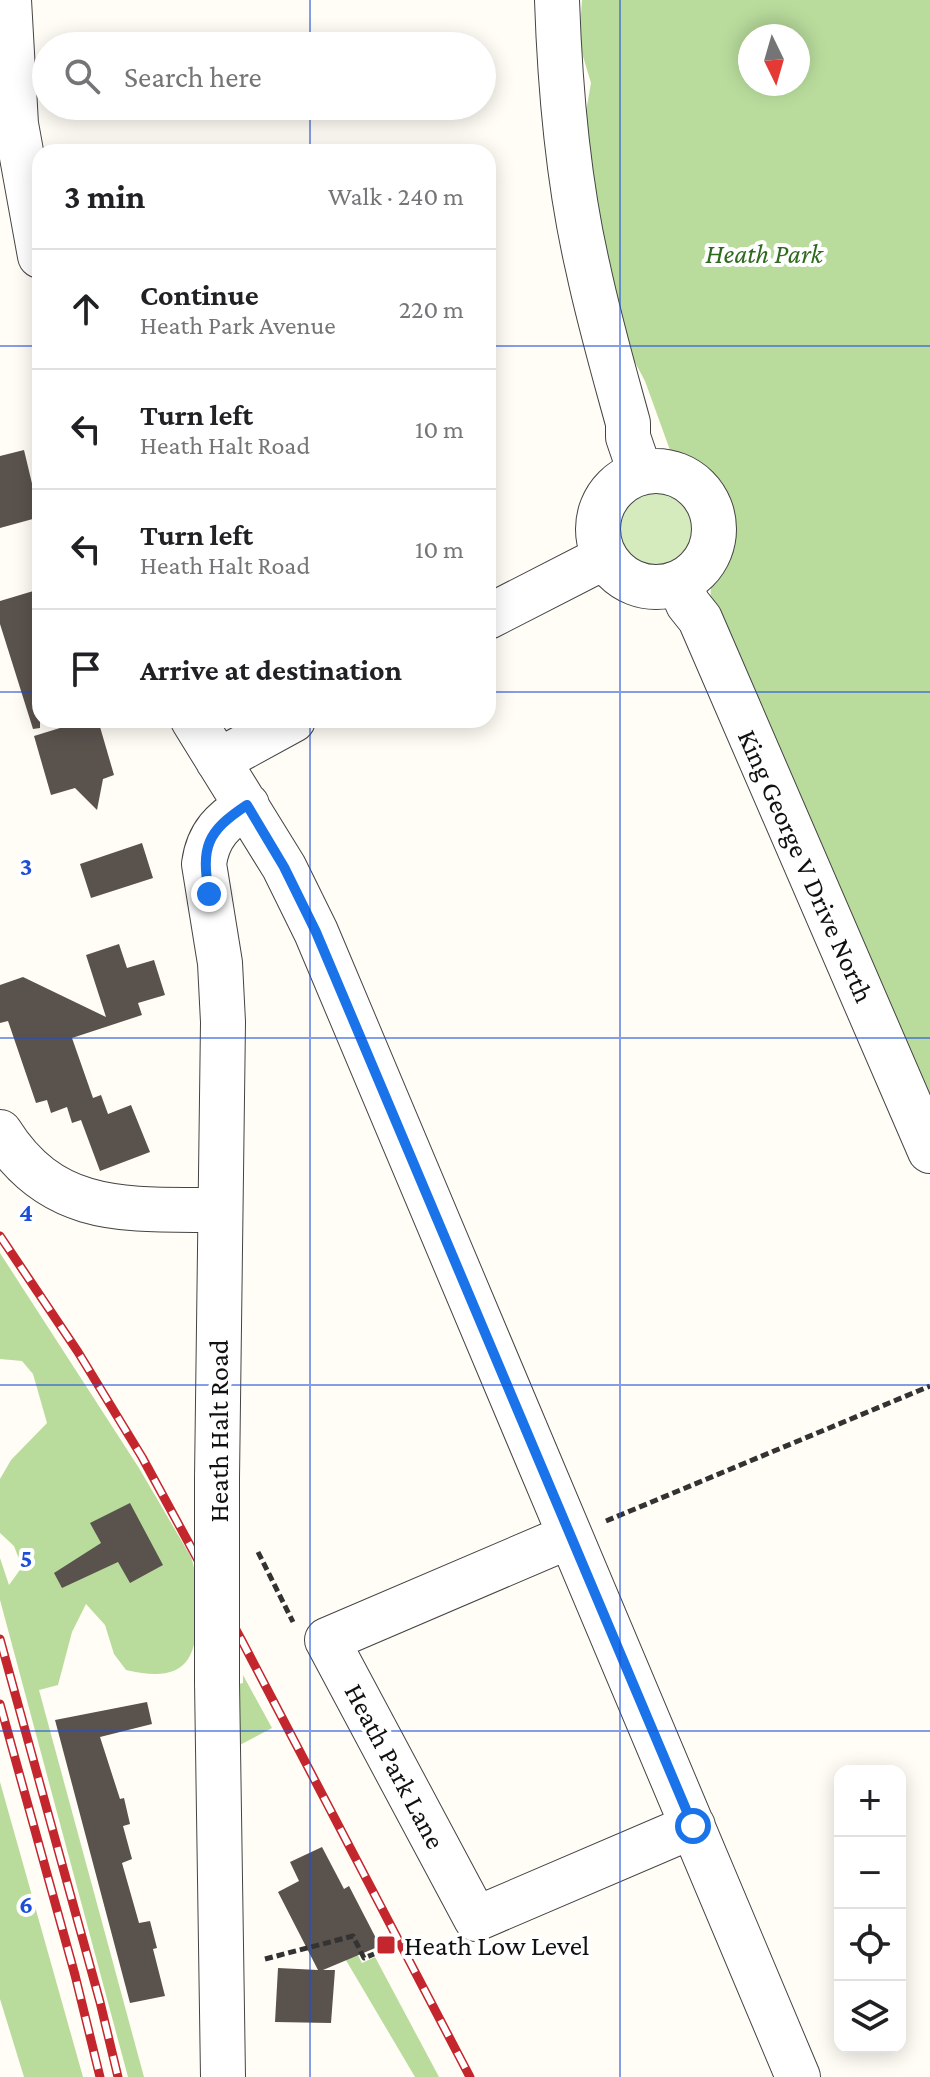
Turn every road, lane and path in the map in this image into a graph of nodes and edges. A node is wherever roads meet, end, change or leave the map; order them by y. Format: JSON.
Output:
{"nodes":[{"id":1,"x":9,"y":0,"type":"edge"},
{"id":2,"x":557,"y":0,"type":"edge"},
{"id":3,"x":32,"y":212,"type":"edge"},
{"id":4,"x":640,"y":472,"type":"junction"},
{"id":5,"x":605,"y":557,"type":"junction"},
{"id":6,"x":679,"y":583,"type":"junction"},
{"id":7,"x":496,"y":613,"type":"edge"},
{"id":8,"x":198,"y":728,"type":"edge"},
{"id":9,"x":278,"y":728,"type":"edge"},
{"id":10,"x":218,"y":761,"type":"junction"},
{"id":11,"x":247,"y":805,"type":"junction"},
{"id":12,"x":0,"y":1132,"type":"edge"},
{"id":13,"x":930,"y":1151,"type":"edge"},
{"id":14,"x":220,"y":1210,"type":"junction"},
{"id":15,"x":930,"y":1386,"type":"edge"},
{"id":16,"x":570,"y":1536,"type":"junction"},
{"id":17,"x":256,"y":1549,"type":"dead end"},
{"id":18,"x":294,"y":1625,"type":"dead end"},
{"id":19,"x":693,"y":1826,"type":"junction"},
{"id":20,"x":374,"y":1954,"type":"dead end"},
{"id":21,"x":265,"y":1959,"type":"dead end"},
{"id":22,"x":223,"y":2077,"type":"edge"},
{"id":23,"x":798,"y":2077,"type":"edge"}],
"edges":[{"from":1,"to":3,"type":"street"},
{"from":2,"to":4,"type":"street"},
{"from":4,"to":5,"type":"street"},
{"from":4,"to":6,"type":"street"},
{"from":5,"to":6,"type":"street"},
{"from":5,"to":7,"type":"street"},
{"from":6,"to":13,"type":"street","name":"King George V Drive North"},
{"from":8,"to":10,"type":"street"},
{"from":9,"to":10,"type":"street"},
{"from":10,"to":11,"type":"street"},
{"from":11,"to":14,"type":"street","name":"Heath Halt Road"},
{"from":11,"to":16,"type":"street"},
{"from":12,"to":14,"type":"street"},
{"from":14,"to":22,"type":"street","name":"Heath Halt Road","bridge":true},
{"from":15,"to":16,"type":"path"},
{"from":16,"to":19,"type":"street"},
{"from":16,"to":19,"type":"street","name":"Heath Park Lane"},
{"from":17,"to":18,"type":"path"},
{"from":19,"to":23,"type":"street"},
{"from":20,"to":21,"type":"path"}]}
